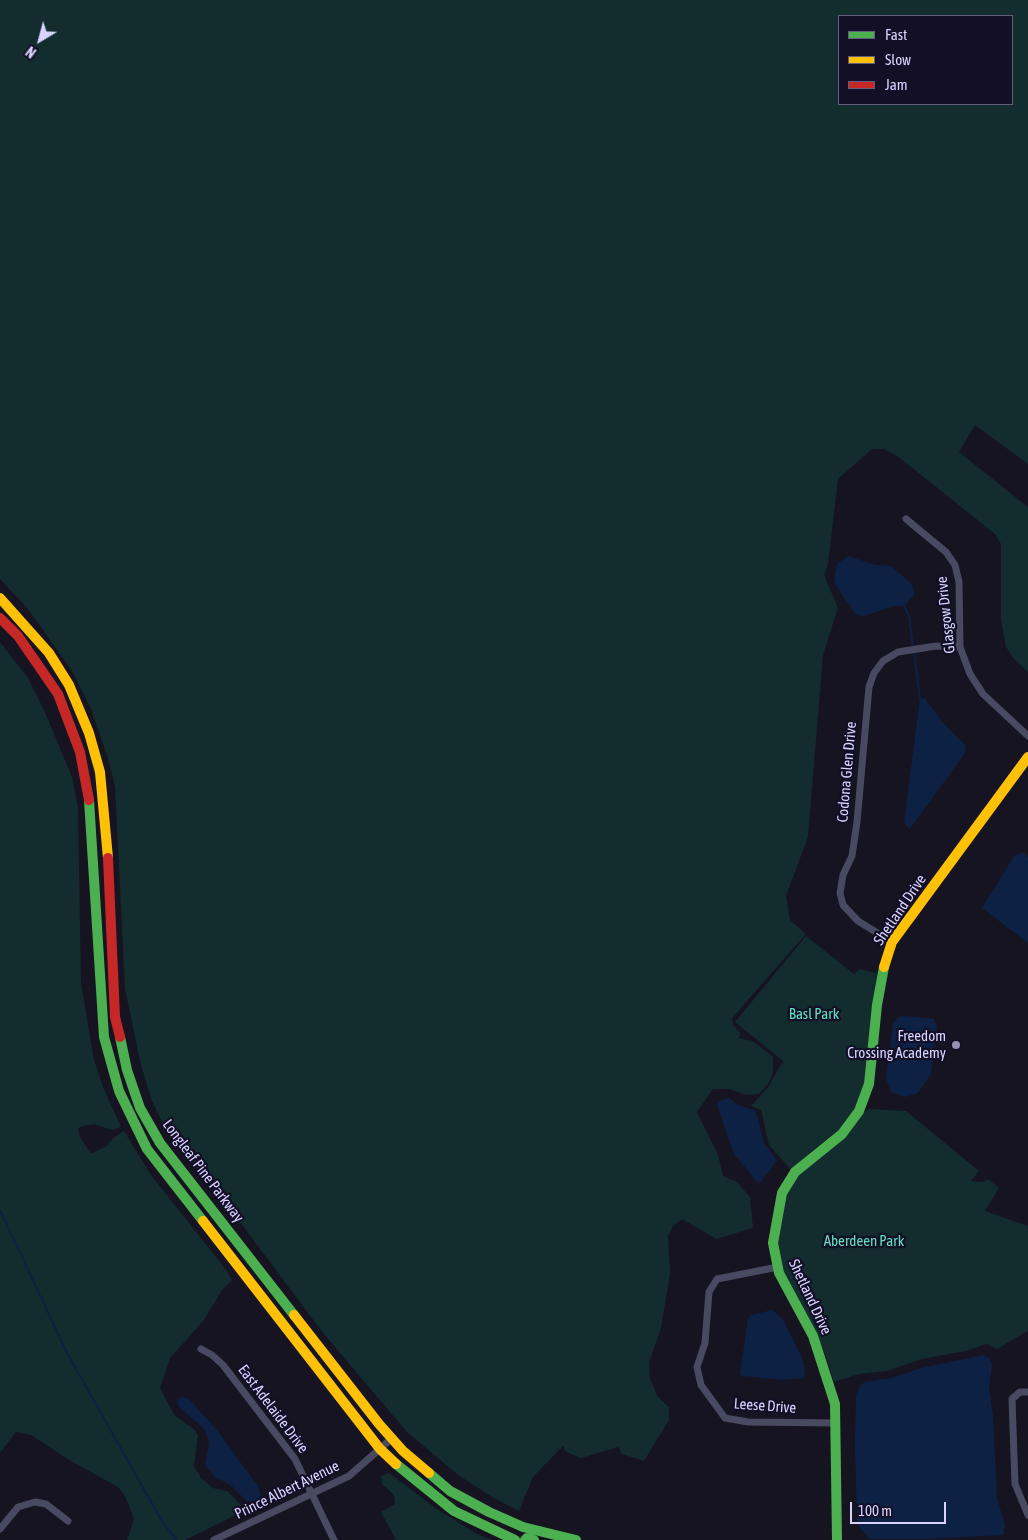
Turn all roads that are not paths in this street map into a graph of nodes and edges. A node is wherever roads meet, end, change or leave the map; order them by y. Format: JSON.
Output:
{"nodes":[{"id":1,"x":906,"y":520,"type":"dead end"},
{"id":2,"x":0,"y":598,"type":"edge"},
{"id":3,"x":0,"y":618,"type":"edge"},
{"id":4,"x":960,"y":647,"type":"junction"},
{"id":5,"x":1028,"y":736,"type":"edge"},
{"id":6,"x":1028,"y":756,"type":"edge"},
{"id":7,"x":892,"y":942,"type":"junction"},
{"id":8,"x":132,"y":1086,"type":"junction"},
{"id":9,"x":119,"y":1091,"type":"junction"},
{"id":10,"x":778,"y":1266,"type":"junction"},
{"id":11,"x":201,"y":1349,"type":"dead end"},
{"id":12,"x":1028,"y":1392,"type":"edge"},
{"id":13,"x":835,"y":1423,"type":"junction"},
{"id":14,"x":392,"y":1439,"type":"junction"},
{"id":15,"x":380,"y":1449,"type":"junction"},
{"id":16,"x":312,"y":1494,"type":"junction"},
{"id":17,"x":1028,"y":1495,"type":"edge"},
{"id":18,"x":1019,"y":1496,"type":"junction"},
{"id":19,"x":1028,"y":1515,"type":"edge"},
{"id":20,"x":68,"y":1521,"type":"dead end"},
{"id":21,"x":0,"y":1530,"type":"edge"},
{"id":22,"x":214,"y":1540,"type":"edge"},
{"id":23,"x":334,"y":1540,"type":"edge"},
{"id":24,"x":516,"y":1540,"type":"edge"},
{"id":25,"x":525,"y":1540,"type":"edge"},
{"id":26,"x":534,"y":1540,"type":"edge"},
{"id":27,"x":576,"y":1540,"type":"edge"},
{"id":28,"x":837,"y":1540,"type":"edge"}],
"edges":[{"from":1,"to":4,"type":"street","name":"Glasgow Drive"},
{"from":2,"to":8,"type":"main road","name":"Longleaf Pine Parkway"},
{"from":3,"to":9,"type":"main road","name":"Longleaf Pine Parkway"},
{"from":4,"to":5,"type":"street","name":"Glasgow Drive"},
{"from":4,"to":7,"type":"street","name":"Codona Glen Drive"},
{"from":6,"to":7,"type":"main road","name":"Shetland Drive"},
{"from":7,"to":10,"type":"main road","name":"Shetland Drive"},
{"from":8,"to":9,"type":"main road"},
{"from":8,"to":14,"type":"main road","name":"Longleaf Pine Parkway"},
{"from":9,"to":15,"type":"main road","name":"Longleaf Pine Parkway"},
{"from":10,"to":13,"type":"main road","name":"Shetland Drive"},
{"from":10,"to":13,"type":"street","name":"Leese Drive"},
{"from":11,"to":16,"type":"street","name":"East Adelaide Drive"},
{"from":12,"to":18,"type":"street"},
{"from":13,"to":28,"type":"main road","name":"Shetland Drive"},
{"from":14,"to":15,"type":"street","name":"Prince Albert Avenue"},
{"from":14,"to":27,"type":"main road","name":"Longleaf Pine Parkway"},
{"from":15,"to":16,"type":"street","name":"Prince Albert Avenue"},
{"from":15,"to":24,"type":"main road","name":"Longleaf Pine Parkway"},
{"from":16,"to":22,"type":"street","name":"Prince Albert Avenue"},
{"from":16,"to":23,"type":"street","name":"East Adelaide Drive"},
{"from":17,"to":18,"type":"street"},
{"from":18,"to":19,"type":"street"},
{"from":20,"to":21,"type":"street"},
{"from":25,"to":26,"type":"main road"}]}
